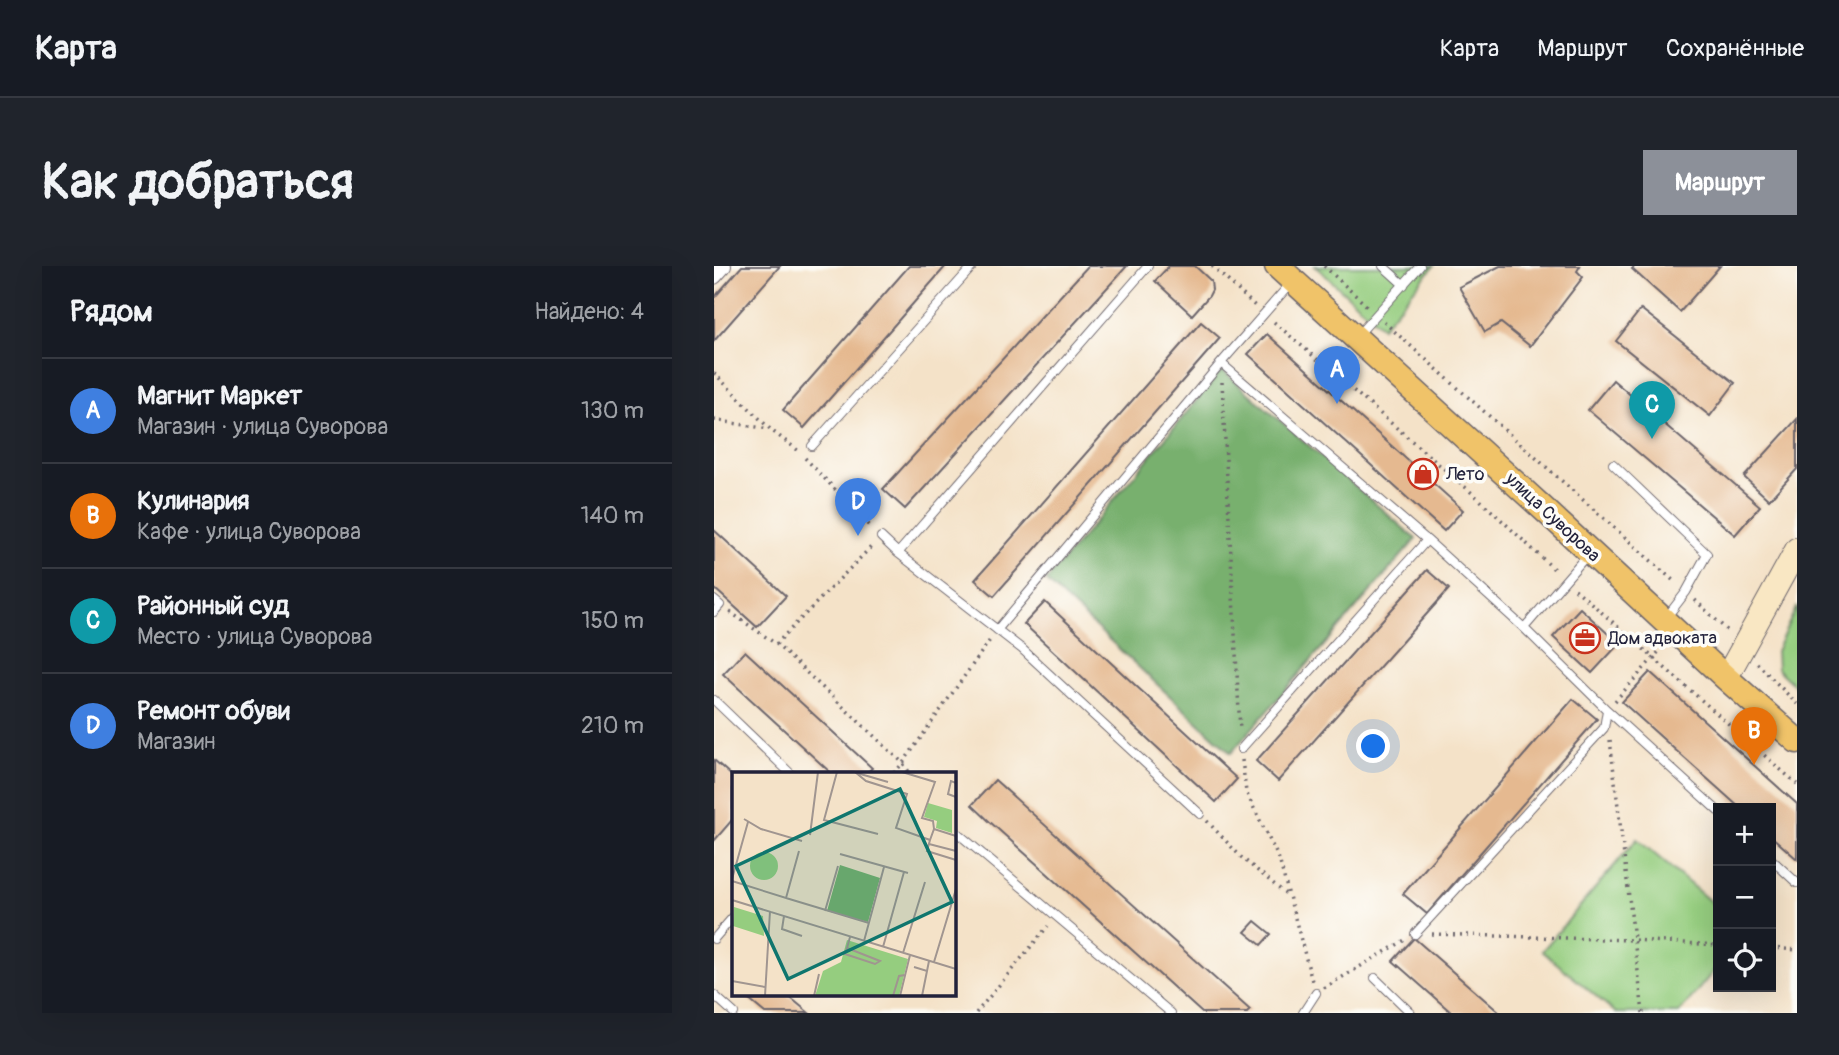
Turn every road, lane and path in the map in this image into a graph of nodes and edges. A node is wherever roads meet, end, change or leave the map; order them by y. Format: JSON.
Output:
{"nodes":[{"id":1,"x":723,"y":266,"type":"edge"},
{"id":2,"x":973,"y":266,"type":"edge"},
{"id":3,"x":1148,"y":266,"type":"edge"},
{"id":4,"x":1212,"y":266,"type":"edge"},
{"id":5,"x":1324,"y":266,"type":"edge"},
{"id":6,"x":1383,"y":266,"type":"edge"},
{"id":7,"x":1420,"y":266,"type":"edge"},
{"id":8,"x":1285,"y":273,"type":"edge"},
{"id":9,"x":714,"y":276,"type":"edge"},
{"id":10,"x":1404,"y":285,"type":"junction"},
{"id":11,"x":1263,"y":313,"type":"junction"},
{"id":12,"x":1376,"y":314,"type":"junction"},
{"id":13,"x":1355,"y":338,"type":"junction"},
{"id":14,"x":1221,"y":363,"type":"junction"},
{"id":15,"x":714,"y":373,"type":"edge"},
{"id":16,"x":714,"y":420,"type":"edge"},
{"id":17,"x":771,"y":430,"type":"junction"},
{"id":18,"x":812,"y":446,"type":"dead end"},
{"id":19,"x":1613,"y":464,"type":"dead end"},
{"id":20,"x":881,"y":537,"type":"junction"},
{"id":21,"x":1427,"y":540,"type":"junction"},
{"id":22,"x":1797,"y":549,"type":"edge"},
{"id":23,"x":1590,"y":551,"type":"junction"},
{"id":24,"x":898,"y":553,"type":"junction"},
{"id":25,"x":1565,"y":580,"type":"junction"},
{"id":26,"x":1686,"y":592,"type":"junction"},
{"id":27,"x":716,"y":606,"type":"edge"},
{"id":28,"x":1670,"y":626,"type":"junction"},
{"id":29,"x":1524,"y":628,"type":"junction"},
{"id":30,"x":997,"y":630,"type":"junction"},
{"id":31,"x":1734,"y":637,"type":"dead end"},
{"id":32,"x":776,"y":644,"type":"junction"},
{"id":33,"x":1654,"y":657,"type":"junction"},
{"id":34,"x":1755,"y":661,"type":"dead end"},
{"id":35,"x":1726,"y":678,"type":"junction"},
{"id":36,"x":714,"y":700,"type":"edge"},
{"id":37,"x":1797,"y":704,"type":"edge"},
{"id":38,"x":1607,"y":710,"type":"junction"},
{"id":39,"x":1797,"y":741,"type":"edge"},
{"id":40,"x":1241,"y":749,"type":"junction"},
{"id":41,"x":904,"y":764,"type":"junction"},
{"id":42,"x":789,"y":772,"type":"edge"},
{"id":43,"x":895,"y":772,"type":"edge"},
{"id":44,"x":909,"y":772,"type":"edge"},
{"id":45,"x":1797,"y":784,"type":"edge"},
{"id":46,"x":1713,"y":806,"type":"edge"},
{"id":47,"x":1200,"y":814,"type":"joint"},
{"id":48,"x":956,"y":832,"type":"edge"},
{"id":49,"x":1776,"y":864,"type":"edge"},
{"id":50,"x":1797,"y":883,"type":"edge"},
{"id":51,"x":1288,"y":895,"type":"junction"},
{"id":52,"x":1056,"y":916,"type":"junction"},
{"id":53,"x":732,"y":918,"type":"edge"},
{"id":54,"x":1415,"y":933,"type":"junction"},
{"id":55,"x":714,"y":939,"type":"edge"},
{"id":56,"x":1633,"y":940,"type":"junction"},
{"id":57,"x":1713,"y":945,"type":"edge"},
{"id":58,"x":1776,"y":948,"type":"edge"},
{"id":59,"x":1797,"y":950,"type":"edge"},
{"id":60,"x":1375,"y":978,"type":"dead end"},
{"id":61,"x":1316,"y":993,"type":"junction"},
{"id":62,"x":714,"y":995,"type":"edge"},
{"id":63,"x":734,"y":1013,"type":"edge"},
{"id":64,"x":976,"y":1013,"type":"edge"},
{"id":65,"x":1171,"y":1013,"type":"edge"},
{"id":66,"x":1303,"y":1013,"type":"edge"},
{"id":67,"x":1411,"y":1013,"type":"edge"},
{"id":68,"x":1643,"y":1013,"type":"edge"}],
"edges":[{"from":1,"to":9,"type":"street"},
{"from":2,"to":18,"type":"lane"},
{"from":3,"to":24,"type":"lane"},
{"from":4,"to":11,"type":"path"},
{"from":5,"to":12,"type":"path"},
{"from":6,"to":10,"type":"lane"},
{"from":7,"to":10,"type":"lane"},
{"from":8,"to":11,"type":"lane"},
{"from":8,"to":13,"type":"main road","name":"улица Суворова"},
{"from":10,"to":12,"type":"lane"},
{"from":11,"to":14,"type":"lane"},
{"from":11,"to":25,"type":"path"},
{"from":12,"to":13,"type":"lane"},
{"from":12,"to":26,"type":"path"},
{"from":13,"to":23,"type":"main road","name":"улица Суворова"},
{"from":14,"to":21,"type":"lane"},
{"from":14,"to":30,"type":"lane"},
{"from":14,"to":40,"type":"path"},
{"from":15,"to":17,"type":"path"},
{"from":16,"to":17,"type":"path"},
{"from":17,"to":20,"type":"path"},
{"from":19,"to":26,"type":"lane"},
{"from":20,"to":24,"type":"lane"},
{"from":20,"to":32,"type":"path"},
{"from":21,"to":29,"type":"lane"},
{"from":21,"to":40,"type":"lane"},
{"from":22,"to":35,"type":"main road"},
{"from":23,"to":25,"type":"lane"},
{"from":23,"to":28,"type":"main road","name":"улица Суворова"},
{"from":24,"to":30,"type":"lane"},
{"from":25,"to":29,"type":"lane"},
{"from":25,"to":33,"type":"path"},
{"from":26,"to":28,"type":"lane"},
{"from":26,"to":31,"type":"path"},
{"from":27,"to":32,"type":"path"},
{"from":28,"to":33,"type":"path"},
{"from":28,"to":35,"type":"main road","name":"улица Суворова"},
{"from":29,"to":38,"type":"lane"},
{"from":30,"to":41,"type":"path"},
{"from":30,"to":47,"type":"lane"},
{"from":32,"to":41,"type":"path"},
{"from":33,"to":38,"type":"path"},
{"from":33,"to":45,"type":"path"},
{"from":34,"to":37,"type":"path"},
{"from":35,"to":39,"type":"main road","name":"улица Суворова"},
{"from":36,"to":42,"type":"lane"},
{"from":38,"to":46,"type":"lane"},
{"from":38,"to":54,"type":"lane"},
{"from":38,"to":56,"type":"path"},
{"from":40,"to":51,"type":"path"},
{"from":41,"to":43,"type":"path"},
{"from":41,"to":44,"type":"path"},
{"from":47,"to":51,"type":"path"},
{"from":48,"to":52,"type":"lane"},
{"from":49,"to":50,"type":"lane"},
{"from":51,"to":61,"type":"path"},
{"from":52,"to":64,"type":"path"},
{"from":52,"to":65,"type":"lane"},
{"from":53,"to":55,"type":"lane"},
{"from":54,"to":56,"type":"path"},
{"from":54,"to":61,"type":"path"},
{"from":56,"to":57,"type":"path"},
{"from":56,"to":68,"type":"path"},
{"from":58,"to":59,"type":"path"},
{"from":60,"to":67,"type":"lane"},
{"from":61,"to":66,"type":"lane"},
{"from":62,"to":63,"type":"lane"}]}
